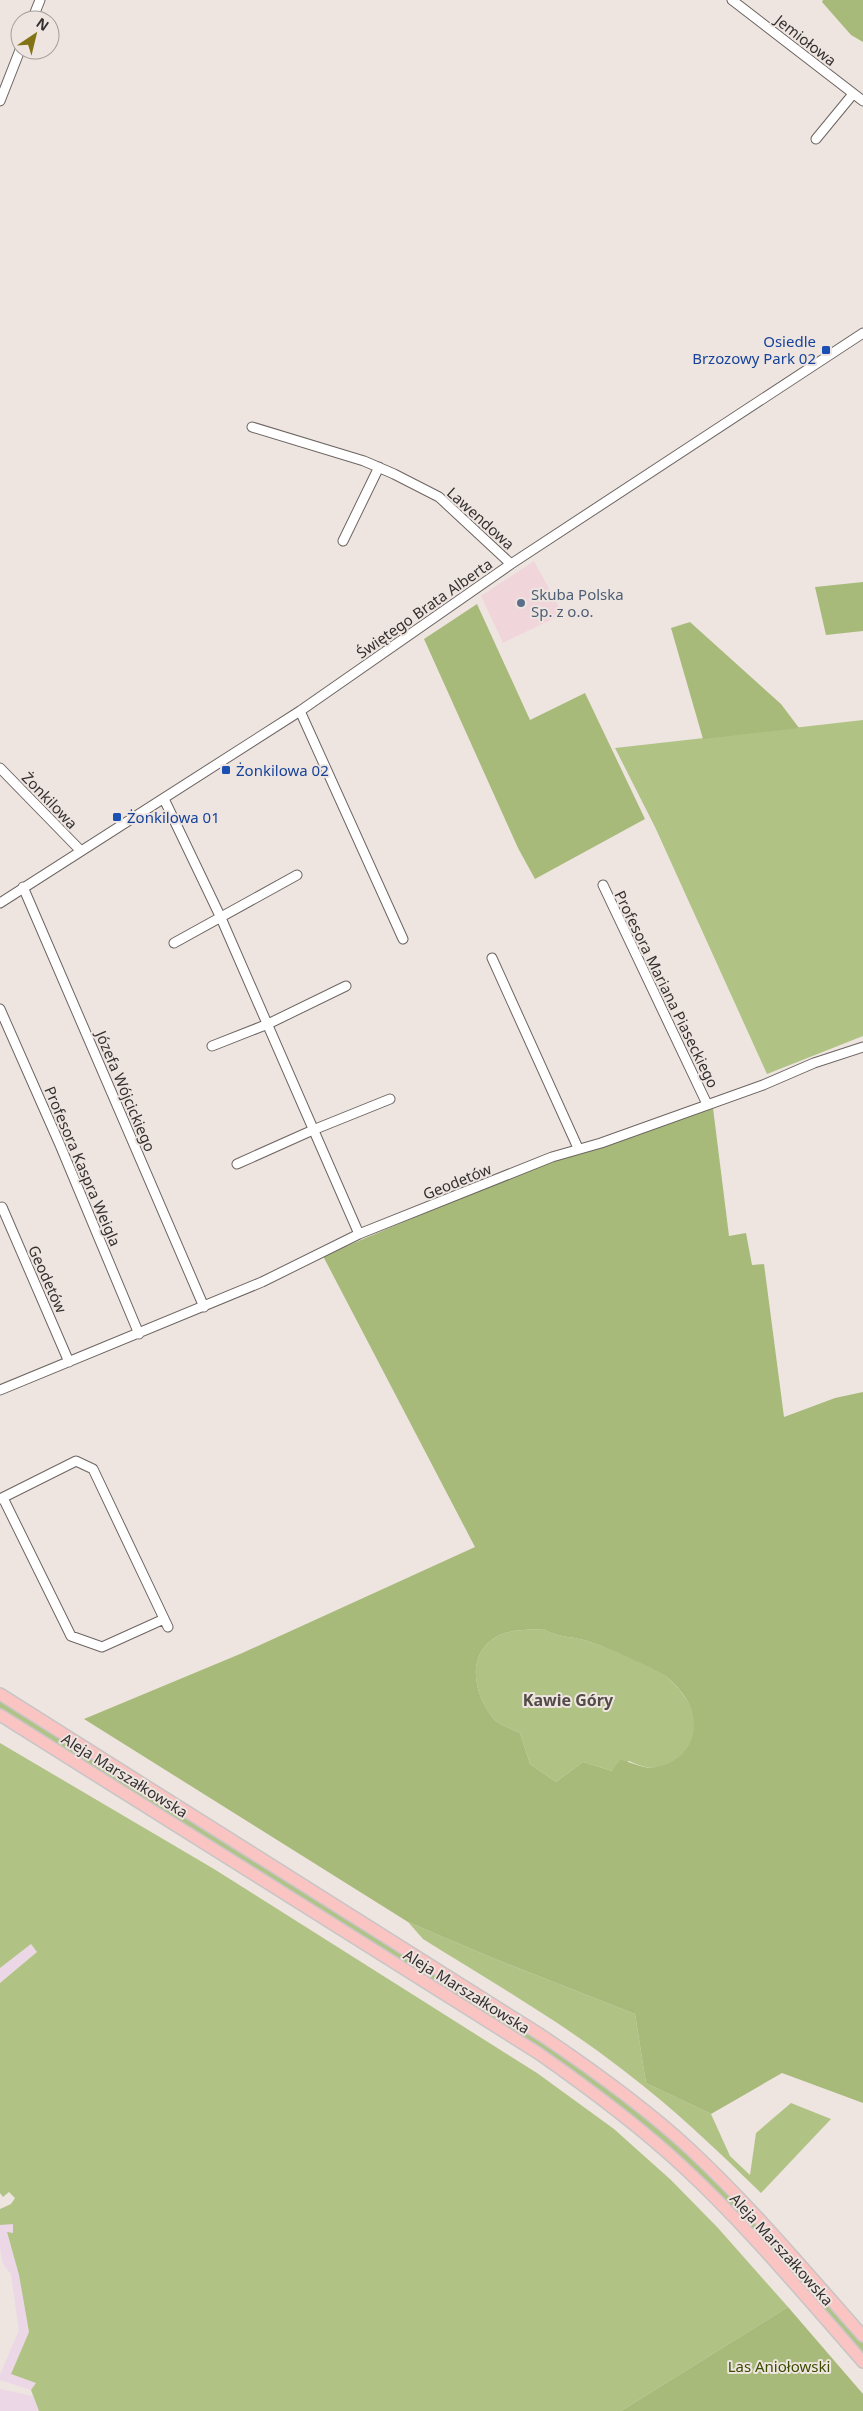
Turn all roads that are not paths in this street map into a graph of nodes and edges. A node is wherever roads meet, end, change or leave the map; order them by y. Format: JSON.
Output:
{"nodes":[{"id":1,"x":732,"y":0,"type":"edge"},
{"id":2,"x":16,"y":60,"type":"edge"},
{"id":3,"x":853,"y":94,"type":"junction"},
{"id":4,"x":0,"y":101,"type":"edge"},
{"id":5,"x":863,"y":101,"type":"edge"},
{"id":6,"x":816,"y":139,"type":"dead end"},
{"id":7,"x":863,"y":333,"type":"edge"},
{"id":8,"x":252,"y":427,"type":"dead end"},
{"id":9,"x":379,"y":467,"type":"junction"},
{"id":10,"x":344,"y":541,"type":"dead end"},
{"id":11,"x":511,"y":564,"type":"junction"},
{"id":12,"x":300,"y":711,"type":"junction"},
{"id":13,"x":0,"y":768,"type":"edge"},
{"id":14,"x":164,"y":799,"type":"junction"},
{"id":15,"x":81,"y":851,"type":"junction"},
{"id":16,"x":297,"y":875,"type":"dead end"},
{"id":17,"x":602,"y":885,"type":"dead end"},
{"id":18,"x":23,"y":887,"type":"junction"},
{"id":19,"x":0,"y":902,"type":"edge"},
{"id":20,"x":221,"y":918,"type":"junction"},
{"id":21,"x":404,"y":939,"type":"dead end"},
{"id":22,"x":174,"y":943,"type":"dead end"},
{"id":23,"x":492,"y":958,"type":"dead end"},
{"id":24,"x":346,"y":986,"type":"dead end"},
{"id":25,"x":0,"y":1009,"type":"edge"},
{"id":26,"x":268,"y":1024,"type":"junction"},
{"id":27,"x":212,"y":1046,"type":"dead end"},
{"id":28,"x":863,"y":1048,"type":"edge"},
{"id":29,"x":390,"y":1099,"type":"dead end"},
{"id":30,"x":707,"y":1104,"type":"junction"},
{"id":31,"x":313,"y":1130,"type":"junction"},
{"id":32,"x":578,"y":1148,"type":"junction"},
{"id":33,"x":237,"y":1164,"type":"dead end"},
{"id":34,"x":2,"y":1206,"type":"dead end"},
{"id":35,"x":359,"y":1234,"type":"junction"},
{"id":36,"x":204,"y":1307,"type":"junction"},
{"id":37,"x":139,"y":1334,"type":"junction"},
{"id":38,"x":69,"y":1362,"type":"junction"},
{"id":39,"x":0,"y":1390,"type":"edge"},
{"id":40,"x":2,"y":1498,"type":"edge"},
{"id":41,"x":0,"y":1694,"type":"edge"},
{"id":42,"x":0,"y":1714,"type":"edge"},
{"id":43,"x":863,"y":2336,"type":"edge"},
{"id":44,"x":863,"y":2362,"type":"edge"}],
"edges":[{"from":1,"to":3,"type":"street","name":"Jemiołowa"},
{"from":2,"to":4,"type":"street"},
{"from":3,"to":5,"type":"street","name":"Jemiołowa"},
{"from":3,"to":6,"type":"street"},
{"from":7,"to":11,"type":"street","name":"Świętego Brata Alberta"},
{"from":8,"to":9,"type":"street","name":"Lawendowa"},
{"from":9,"to":10,"type":"street"},
{"from":9,"to":11,"type":"street","name":"Lawendowa"},
{"from":11,"to":12,"type":"street","name":"Świętego Brata Alberta"},
{"from":12,"to":14,"type":"street","name":"Świętego Brata Alberta"},
{"from":12,"to":21,"type":"street"},
{"from":13,"to":15,"type":"street","name":"Żonkilowa"},
{"from":14,"to":15,"type":"street","name":"Świętego Brata Alberta"},
{"from":14,"to":20,"type":"street"},
{"from":15,"to":18,"type":"street","name":"Świętego Brata Alberta"},
{"from":16,"to":20,"type":"street"},
{"from":17,"to":30,"type":"street","name":"Profesora Mariana Piaseckiego"},
{"from":18,"to":19,"type":"street","name":"Świętego Brata Alberta"},
{"from":18,"to":36,"type":"street","name":"Józefa Wójcickiego"},
{"from":20,"to":22,"type":"street"},
{"from":20,"to":26,"type":"street"},
{"from":23,"to":32,"type":"street"},
{"from":24,"to":26,"type":"street"},
{"from":25,"to":37,"type":"street","name":"Profesora Kaspra Weigla"},
{"from":26,"to":27,"type":"street"},
{"from":26,"to":31,"type":"street"},
{"from":28,"to":30,"type":"street","name":"Geodetów"},
{"from":29,"to":31,"type":"street"},
{"from":30,"to":32,"type":"street","name":"Geodetów"},
{"from":31,"to":33,"type":"street"},
{"from":31,"to":35,"type":"street"},
{"from":32,"to":35,"type":"street","name":"Geodetów"},
{"from":34,"to":38,"type":"street","name":"Geodetów"},
{"from":35,"to":36,"type":"street","name":"Geodetów"},
{"from":36,"to":37,"type":"street","name":"Geodetów"},
{"from":37,"to":38,"type":"street","name":"Geodetów"},
{"from":38,"to":39,"type":"street","name":"Geodetów"},
{"from":40,"to":40,"type":"street"},
{"from":41,"to":43,"type":"main road","name":"Aleja Marszałkowska"},
{"from":42,"to":44,"type":"main road","name":"Aleja Marszałkowska"}]}
